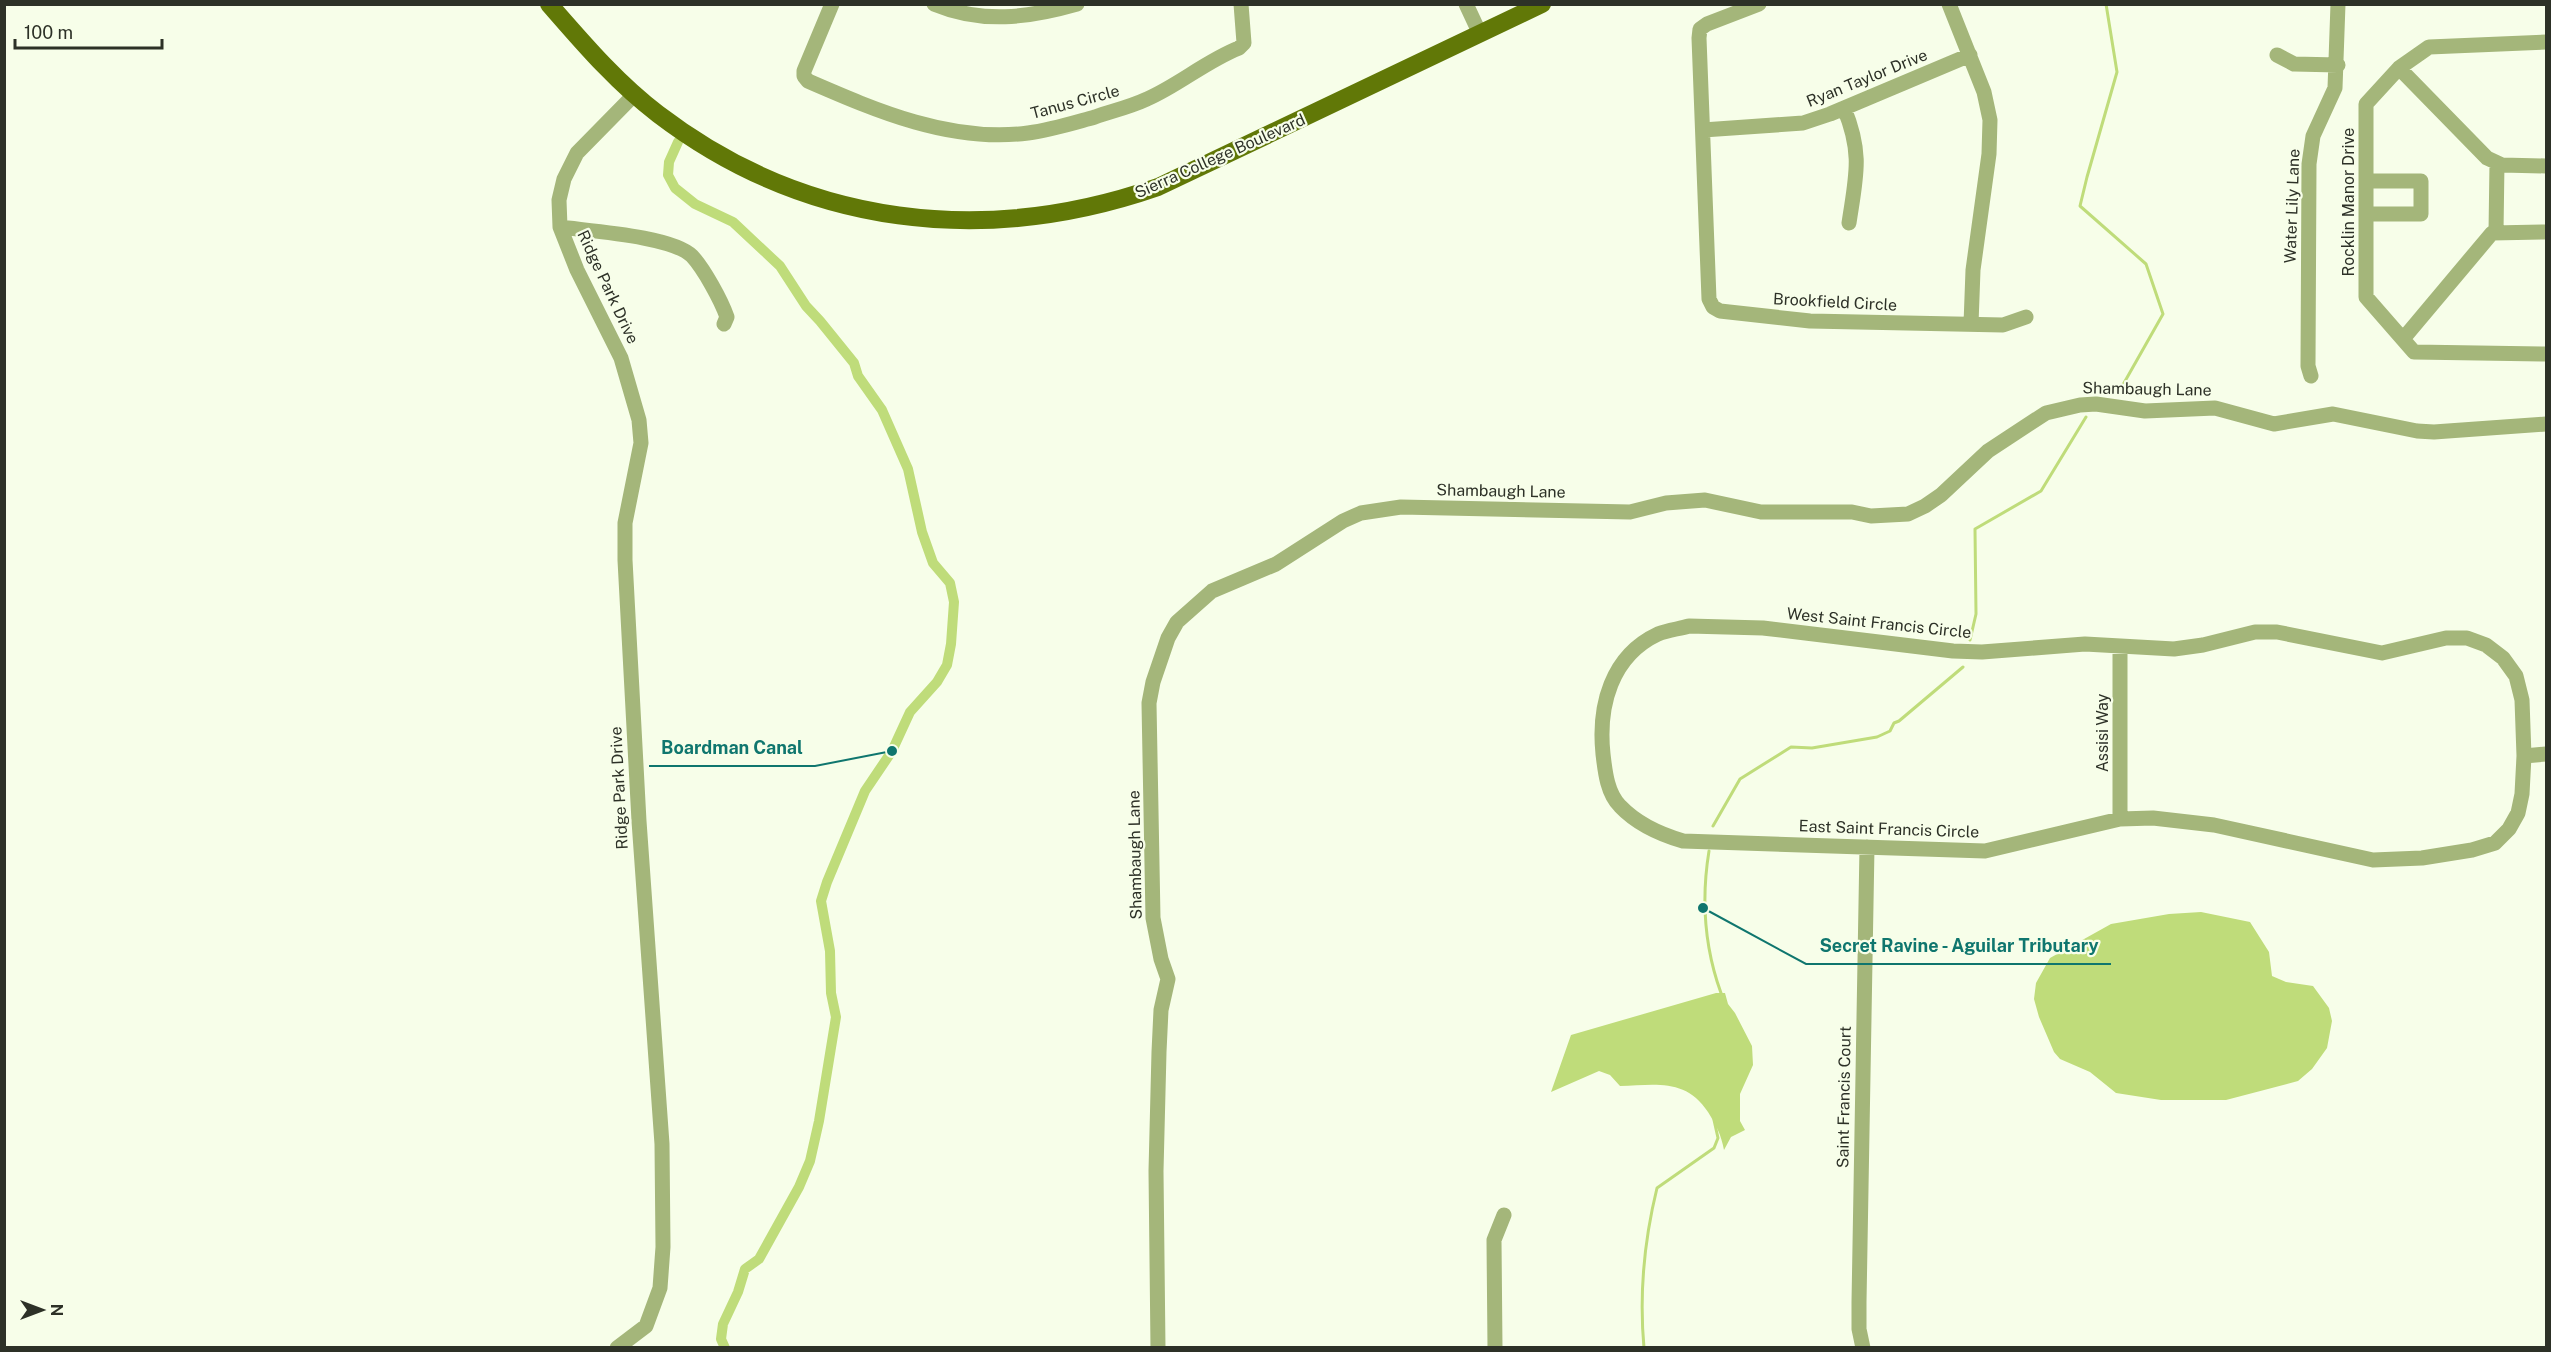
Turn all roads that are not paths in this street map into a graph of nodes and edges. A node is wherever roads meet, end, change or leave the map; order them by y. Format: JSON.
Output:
{"nodes":[{"id":1,"x":549,"y":4,"type":"edge"},
{"id":2,"x":832,"y":4,"type":"edge"},
{"id":3,"x":934,"y":4,"type":"edge"},
{"id":4,"x":1077,"y":4,"type":"edge"},
{"id":5,"x":1241,"y":4,"type":"edge"},
{"id":6,"x":1466,"y":4,"type":"edge"},
{"id":7,"x":1542,"y":4,"type":"edge"},
{"id":8,"x":1759,"y":4,"type":"edge"},
{"id":9,"x":1949,"y":4,"type":"edge"},
{"id":10,"x":2338,"y":4,"type":"edge"},
{"id":11,"x":963,"y":9,"type":"edge"},
{"id":12,"x":1480,"y":34,"type":"junction"},
{"id":13,"x":2547,"y":42,"type":"edge"},
{"id":14,"x":1970,"y":55,"type":"junction"},
{"id":15,"x":2277,"y":55,"type":"dead end"},
{"id":16,"x":2337,"y":65,"type":"junction"},
{"id":17,"x":2399,"y":68,"type":"junction"},
{"id":18,"x":634,"y":95,"type":"junction"},
{"id":19,"x":1844,"y":108,"type":"junction"},
{"id":20,"x":1703,"y":130,"type":"junction"},
{"id":21,"x":2497,"y":163,"type":"junction"},
{"id":22,"x":2547,"y":166,"type":"edge"},
{"id":23,"x":2366,"y":181,"type":"junction"},
{"id":24,"x":2366,"y":214,"type":"junction"},
{"id":25,"x":1849,"y":223,"type":"dead end"},
{"id":26,"x":560,"y":227,"type":"junction"},
{"id":27,"x":2496,"y":232,"type":"junction"},
{"id":28,"x":2547,"y":232,"type":"edge"},
{"id":29,"x":2025,"y":317,"type":"dead end"},
{"id":30,"x":724,"y":324,"type":"dead end"},
{"id":31,"x":1971,"y":324,"type":"junction"},
{"id":32,"x":2403,"y":339,"type":"junction"},
{"id":33,"x":2547,"y":354,"type":"edge"},
{"id":34,"x":2311,"y":376,"type":"dead end"},
{"id":35,"x":2547,"y":424,"type":"edge"},
{"id":36,"x":2120,"y":647,"type":"junction"},
{"id":37,"x":1601,"y":737,"type":"joint"},
{"id":38,"x":2547,"y":754,"type":"edge"},
{"id":39,"x":2524,"y":756,"type":"junction"},
{"id":40,"x":2120,"y":819,"type":"junction"},
{"id":41,"x":1867,"y":847,"type":"junction"},
{"id":42,"x":1504,"y":1215,"type":"dead end"},
{"id":43,"x":617,"y":1347,"type":"edge"},
{"id":44,"x":1158,"y":1347,"type":"edge"},
{"id":45,"x":1495,"y":1347,"type":"edge"},
{"id":46,"x":1863,"y":1347,"type":"edge"}],
"edges":[{"from":1,"to":18,"type":"main road","name":"Sierra College Boulevard"},
{"from":2,"to":5,"type":"street","name":"Tanus Circle"},
{"from":3,"to":11,"type":"street"},
{"from":4,"to":11,"type":"street"},
{"from":6,"to":12,"type":"street"},
{"from":7,"to":12,"type":"main road","name":"Sierra College Boulevard"},
{"from":8,"to":20,"type":"street","name":"Brookfield Circle"},
{"from":9,"to":14,"type":"street"},
{"from":10,"to":16,"type":"street","name":"Water Lily Lane"},
{"from":12,"to":18,"type":"main road","name":"Sierra College Boulevard"},
{"from":13,"to":17,"type":"street","name":"Rocklin Manor Drive"},
{"from":14,"to":19,"type":"street","name":"Ryan Taylor Drive"},
{"from":14,"to":31,"type":"street"},
{"from":15,"to":16,"type":"street"},
{"from":16,"to":34,"type":"street","name":"Water Lily Lane"},
{"from":17,"to":21,"type":"street"},
{"from":17,"to":23,"type":"street","name":"Rocklin Manor Drive"},
{"from":18,"to":26,"type":"street","name":"Ridge Park Drive"},
{"from":19,"to":20,"type":"street","name":"Ryan Taylor Drive"},
{"from":19,"to":25,"type":"street"},
{"from":20,"to":31,"type":"street","name":"Brookfield Circle"},
{"from":21,"to":22,"type":"street"},
{"from":21,"to":27,"type":"street"},
{"from":23,"to":24,"type":"street","name":"Rocklin Manor Drive"},
{"from":23,"to":24,"type":"street"},
{"from":24,"to":32,"type":"street","name":"Rocklin Manor Drive"},
{"from":26,"to":30,"type":"street","name":"Ridge Park Drive"},
{"from":26,"to":43,"type":"street","name":"Ridge Park Drive"},
{"from":27,"to":28,"type":"street"},
{"from":27,"to":32,"type":"street"},
{"from":29,"to":31,"type":"street"},
{"from":32,"to":33,"type":"street","name":"Rocklin Manor Drive"},
{"from":35,"to":44,"type":"street","name":"Shambaugh Lane"},
{"from":36,"to":37,"type":"street","name":"West Saint Francis Circle"},
{"from":36,"to":39,"type":"street","name":"West Saint Francis Circle"},
{"from":36,"to":40,"type":"street","name":"Assisi Way"},
{"from":37,"to":41,"type":"street","name":"East Saint Francis Circle"},
{"from":38,"to":39,"type":"street"},
{"from":39,"to":40,"type":"street","name":"East Saint Francis Circle"},
{"from":40,"to":41,"type":"street","name":"East Saint Francis Circle"},
{"from":41,"to":46,"type":"street","name":"Saint Francis Court"},
{"from":42,"to":45,"type":"street"}]}
